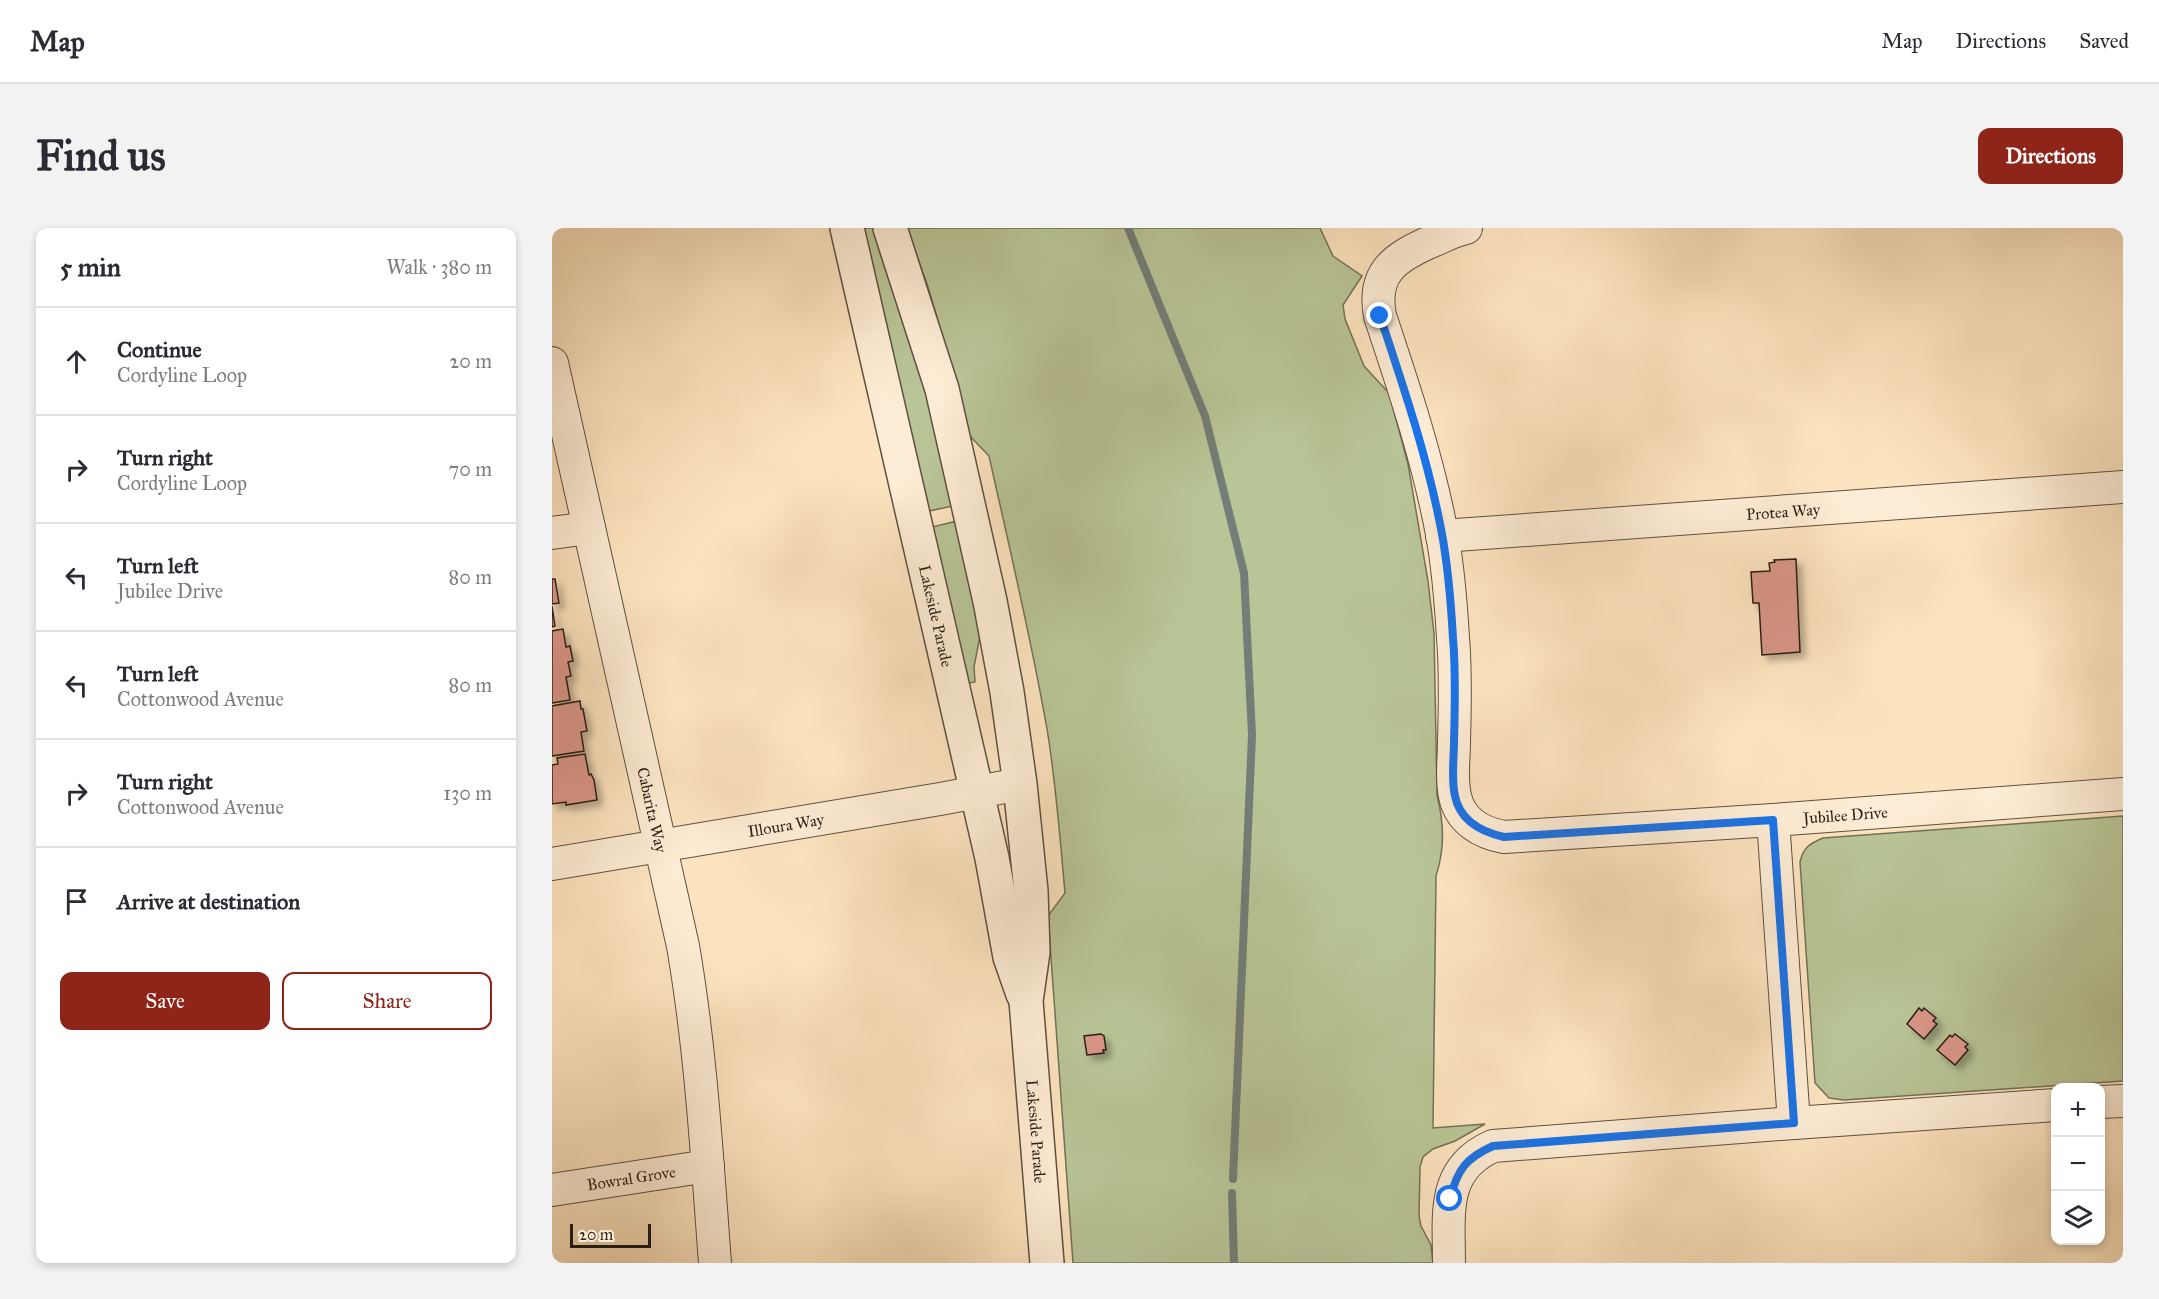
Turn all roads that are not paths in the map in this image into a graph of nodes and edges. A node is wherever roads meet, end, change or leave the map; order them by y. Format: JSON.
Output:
{"nodes":[{"id":1,"x":848,"y":228,"type":"edge"},
{"id":2,"x":890,"y":228,"type":"edge"},
{"id":3,"x":1466,"y":228,"type":"edge"},
{"id":4,"x":552,"y":363,"type":"edge"},
{"id":5,"x":2123,"y":487,"type":"edge"},
{"id":6,"x":589,"y":528,"type":"junction"},
{"id":7,"x":552,"y":533,"type":"edge"},
{"id":8,"x":1442,"y":536,"type":"junction"},
{"id":9,"x":1020,"y":784,"type":"junction"},
{"id":10,"x":976,"y":793,"type":"junction"},
{"id":11,"x":2123,"y":794,"type":"edge"},
{"id":12,"x":1773,"y":820,"type":"junction"},
{"id":13,"x":661,"y":847,"type":"junction"},
{"id":14,"x":552,"y":864,"type":"edge"},
{"id":15,"x":1026,"y":1001,"type":"junction"},
{"id":16,"x":2123,"y":1101,"type":"edge"},
{"id":17,"x":2105,"y":1102,"type":"edge"},
{"id":18,"x":2051,"y":1105,"type":"edge"},
{"id":19,"x":1794,"y":1123,"type":"junction"},
{"id":20,"x":708,"y":1166,"type":"junction"},
{"id":21,"x":552,"y":1190,"type":"edge"},
{"id":22,"x":715,"y":1263,"type":"edge"},
{"id":23,"x":1047,"y":1263,"type":"edge"},
{"id":24,"x":1449,"y":1263,"type":"edge"}],
"edges":[{"from":1,"to":10,"type":"street","name":"Lakeside Parade"},
{"from":2,"to":9,"type":"street","name":"Lakeside Parade"},
{"from":3,"to":8,"type":"street","name":"Jubilee Drive"},
{"from":4,"to":6,"type":"street","name":"Cabarita Way"},
{"from":5,"to":8,"type":"street","name":"Protea Way"},
{"from":6,"to":7,"type":"street"},
{"from":6,"to":13,"type":"street","name":"Cabarita Way"},
{"from":8,"to":12,"type":"street","name":"Jubilee Drive"},
{"from":9,"to":10,"type":"street","name":"Illoura Way"},
{"from":9,"to":15,"type":"street","name":"Lakeside Parade"},
{"from":10,"to":13,"type":"street","name":"Illoura Way"},
{"from":10,"to":15,"type":"street","name":"Lakeside Parade"},
{"from":11,"to":12,"type":"street","name":"Jubilee Drive"},
{"from":12,"to":19,"type":"street"},
{"from":13,"to":14,"type":"street","name":"Illoura Way"},
{"from":13,"to":20,"type":"street","name":"Cabarita Way"},
{"from":15,"to":23,"type":"street","name":"Lakeside Parade"},
{"from":16,"to":17,"type":"street"},
{"from":18,"to":19,"type":"street"},
{"from":19,"to":24,"type":"street"},
{"from":20,"to":21,"type":"street","name":"Bowral Grove"},
{"from":20,"to":22,"type":"street","name":"Cabarita Way"}]}
